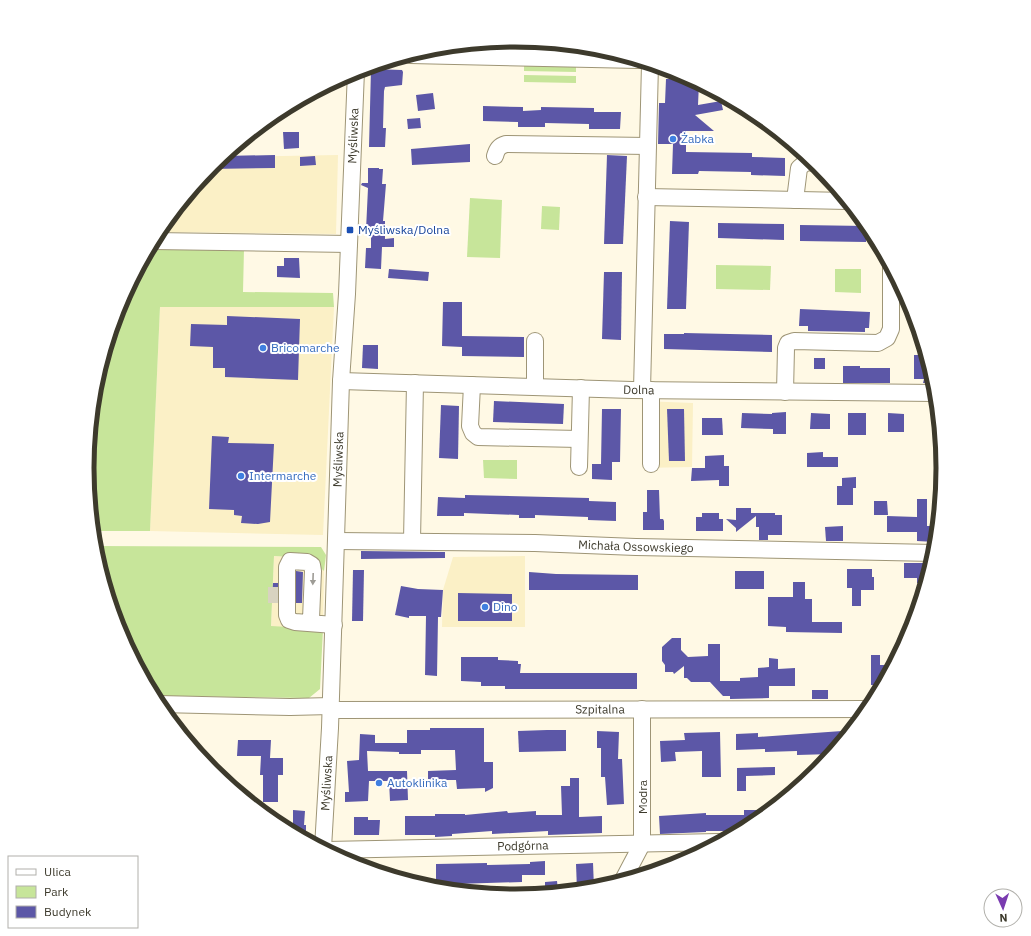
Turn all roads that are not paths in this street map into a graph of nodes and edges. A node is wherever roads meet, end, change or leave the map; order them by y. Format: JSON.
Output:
{"nodes":[{"id":1,"x":436,"y":55,"type":"edge"},
{"id":2,"x":617,"y":59,"type":"edge"},
{"id":3,"x":650,"y":69,"type":"edge"},
{"id":4,"x":356,"y":78,"type":"edge"},
{"id":5,"x":648,"y":146,"type":"junction"},
{"id":6,"x":495,"y":156,"type":"dead end"},
{"id":7,"x":805,"y":163,"type":"edge"},
{"id":8,"x":646,"y":198,"type":"junction"},
{"id":9,"x":795,"y":200,"type":"junction"},
{"id":10,"x":842,"y":202,"type":"edge"},
{"id":11,"x":161,"y":240,"type":"edge"},
{"id":12,"x":349,"y":244,"type":"junction"},
{"id":13,"x":891,"y":278,"type":"edge"},
{"id":14,"x":535,"y":341,"type":"dead end"},
{"id":15,"x":341,"y":381,"type":"junction"},
{"id":16,"x":416,"y":383,"type":"junction"},
{"id":17,"x":472,"y":386,"type":"junction"},
{"id":18,"x":535,"y":386,"type":"junction"},
{"id":19,"x":581,"y":388,"type":"junction"},
{"id":20,"x":646,"y":390,"type":"junction"},
{"id":21,"x":785,"y":392,"type":"junction"},
{"id":22,"x":929,"y":394,"type":"edge"},
{"id":23,"x":579,"y":439,"type":"junction"},
{"id":24,"x":651,"y":464,"type":"dead end"},
{"id":25,"x":579,"y":467,"type":"dead end"},
{"id":26,"x":337,"y":541,"type":"junction"},
{"id":27,"x":412,"y":541,"type":"junction"},
{"id":28,"x":927,"y":553,"type":"edge"},
{"id":29,"x":290,"y":561,"type":"junction"},
{"id":30,"x":276,"y":586,"type":"tunnel mouth"},
{"id":31,"x":276,"y":603,"type":"tunnel mouth"},
{"id":32,"x":287,"y":615,"type":"junction"},
{"id":33,"x":315,"y":623,"type":"junction"},
{"id":34,"x":334,"y":624,"type":"junction"},
{"id":35,"x":167,"y":704,"type":"edge"},
{"id":36,"x":331,"y":708,"type":"junction"},
{"id":37,"x":642,"y":709,"type":"junction"},
{"id":38,"x":861,"y":709,"type":"edge"},
{"id":39,"x":709,"y":842,"type":"edge"},
{"id":40,"x":323,"y":843,"type":"edge"},
{"id":41,"x":642,"y":844,"type":"junction"},
{"id":42,"x":338,"y":850,"type":"edge"},
{"id":43,"x":627,"y":874,"type":"edge"}],
"edges":[{"from":1,"to":2,"type":"street"},
{"from":3,"to":5,"type":"street"},
{"from":4,"to":12,"type":"street","name":"Myśliwska"},
{"from":5,"to":6,"type":"street"},
{"from":5,"to":8,"type":"street"},
{"from":7,"to":9,"type":"street"},
{"from":8,"to":9,"type":"street"},
{"from":8,"to":20,"type":"street"},
{"from":9,"to":10,"type":"street"},
{"from":11,"to":12,"type":"street"},
{"from":12,"to":15,"type":"street","name":"Myśliwska"},
{"from":13,"to":21,"type":"street"},
{"from":14,"to":18,"type":"street"},
{"from":15,"to":16,"type":"street","name":"Dolna"},
{"from":15,"to":26,"type":"street","name":"Myśliwska"},
{"from":16,"to":17,"type":"street","name":"Dolna"},
{"from":16,"to":27,"type":"street"},
{"from":17,"to":18,"type":"street","name":"Dolna"},
{"from":17,"to":23,"type":"street"},
{"from":18,"to":19,"type":"street","name":"Dolna"},
{"from":19,"to":20,"type":"street","name":"Dolna"},
{"from":19,"to":23,"type":"street"},
{"from":20,"to":21,"type":"street","name":"Dolna"},
{"from":20,"to":24,"type":"street"},
{"from":21,"to":22,"type":"street","name":"Dolna"},
{"from":23,"to":25,"type":"street"},
{"from":26,"to":27,"type":"street","name":"Michała Ossowskiego"},
{"from":26,"to":34,"type":"street","name":"Myśliwska"},
{"from":27,"to":28,"type":"street","name":"Michała Ossowskiego"},
{"from":29,"to":30,"type":"street"},
{"from":29,"to":32,"type":"street"},
{"from":29,"to":33,"type":"street","one_way":true},
{"from":31,"to":32,"type":"street"},
{"from":32,"to":33,"type":"street"},
{"from":33,"to":34,"type":"street"},
{"from":34,"to":36,"type":"street","name":"Myśliwska"},
{"from":35,"to":36,"type":"street","name":"Szpitalna"},
{"from":36,"to":37,"type":"street","name":"Szpitalna"},
{"from":36,"to":40,"type":"street","name":"Myśliwska"},
{"from":37,"to":38,"type":"street","name":"Szpitalna"},
{"from":37,"to":41,"type":"street","name":"Modra"},
{"from":39,"to":41,"type":"street","name":"Podgórna"},
{"from":41,"to":42,"type":"street","name":"Podgórna"},
{"from":41,"to":43,"type":"street","name":"Modra"}]}
